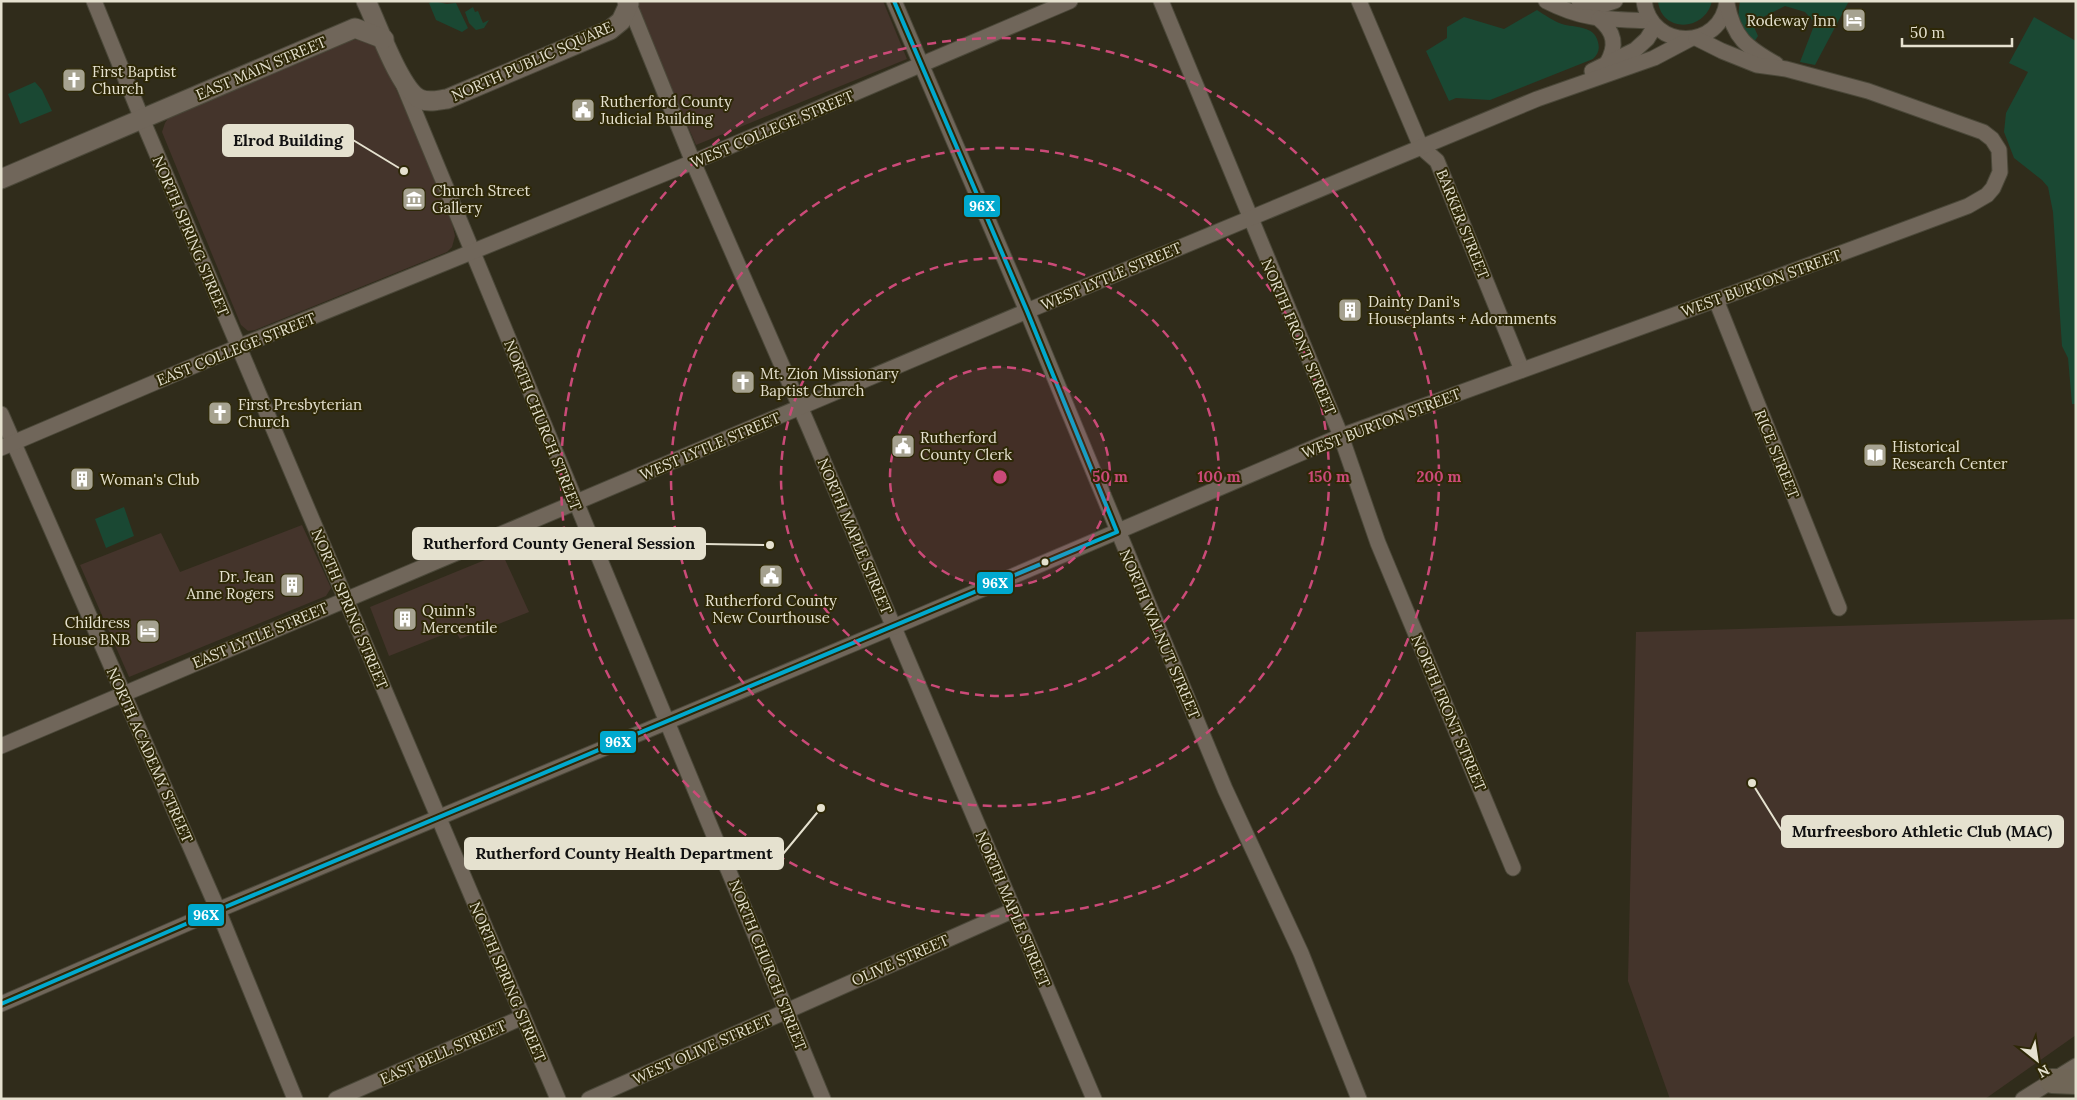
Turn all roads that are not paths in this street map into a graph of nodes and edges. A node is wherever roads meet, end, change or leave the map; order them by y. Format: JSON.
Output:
{"nodes":[{"id":1,"x":94,"y":1,"type":"edge"},
{"id":2,"x":365,"y":1,"type":"edge"},
{"id":3,"x":894,"y":1,"type":"edge"},
{"id":4,"x":1070,"y":1,"type":"edge"},
{"id":5,"x":1161,"y":1,"type":"edge"},
{"id":6,"x":1360,"y":1,"type":"edge"},
{"id":7,"x":1546,"y":1,"type":"edge"},
{"id":8,"x":1579,"y":1,"type":"edge"},
{"id":9,"x":1615,"y":1,"type":"edge"},
{"id":10,"x":1644,"y":1,"type":"edge"},
{"id":11,"x":1727,"y":2,"type":"edge"},
{"id":12,"x":628,"y":3,"type":"edge"},
{"id":13,"x":1599,"y":19,"type":"junction"},
{"id":14,"x":1653,"y":23,"type":"junction"},
{"id":15,"x":355,"y":28,"type":"junction"},
{"id":16,"x":1693,"y":38,"type":"junction"},
{"id":17,"x":384,"y":39,"type":"junction"},
{"id":18,"x":1607,"y":63,"type":"junction"},
{"id":19,"x":921,"y":65,"type":"junction"},
{"id":20,"x":1786,"y":69,"type":"junction"},
{"id":21,"x":402,"y":81,"type":"junction"},
{"id":22,"x":1536,"y":98,"type":"junction"},
{"id":23,"x":142,"y":119,"type":"junction"},
{"id":24,"x":1421,"y":147,"type":"junction"},
{"id":25,"x":693,"y":162,"type":"junction"},
{"id":26,"x":1,"y":179,"type":"edge"},
{"id":27,"x":1250,"y":218,"type":"junction"},
{"id":28,"x":472,"y":253,"type":"junction"},
{"id":29,"x":1716,"y":300,"type":"junction"},
{"id":30,"x":1027,"y":311,"type":"junction"},
{"id":31,"x":238,"y":347,"type":"junction"},
{"id":32,"x":1522,"y":370,"type":"junction"},
{"id":33,"x":800,"y":407,"type":"junction"},
{"id":34,"x":1,"y":414,"type":"edge"},
{"id":35,"x":1341,"y":436,"type":"junction"},
{"id":36,"x":8,"y":445,"type":"edge"},
{"id":37,"x":575,"y":504,"type":"junction"},
{"id":38,"x":1117,"y":532,"type":"junction"},
{"id":39,"x":345,"y":599,"type":"junction"},
{"id":40,"x":1839,"y":608,"type":"dead end"},
{"id":41,"x":893,"y":627,"type":"junction"},
{"id":42,"x":124,"y":694,"type":"junction"},
{"id":43,"x":666,"y":722,"type":"junction"},
{"id":44,"x":1,"y":746,"type":"edge"},
{"id":45,"x":438,"y":817,"type":"junction"},
{"id":46,"x":1513,"y":868,"type":"dead end"},
{"id":47,"x":218,"y":910,"type":"junction"},
{"id":48,"x":1014,"y":910,"type":"junction"},
{"id":49,"x":1,"y":1004,"type":"edge"},
{"id":50,"x":788,"y":1011,"type":"junction"},
{"id":51,"x":523,"y":1017,"type":"junction"},
{"id":52,"x":2076,"y":1066,"type":"edge"},
{"id":53,"x":2052,"y":1081,"type":"junction"},
{"id":54,"x":2076,"y":1082,"type":"edge"},
{"id":55,"x":1356,"y":1098,"type":"edge"},
{"id":56,"x":295,"y":1099,"type":"edge"},
{"id":57,"x":336,"y":1099,"type":"edge"},
{"id":58,"x":558,"y":1099,"type":"edge"},
{"id":59,"x":589,"y":1099,"type":"edge"},
{"id":60,"x":823,"y":1099,"type":"edge"},
{"id":61,"x":1094,"y":1099,"type":"edge"},
{"id":62,"x":2023,"y":1099,"type":"edge"}],
"edges":[{"from":1,"to":23,"type":"street","name":"NORTH SPRING STREET"},
{"from":2,"to":15,"type":"street"},
{"from":2,"to":17,"type":"street","name":"NORTH CHURCH STREET"},
{"from":3,"to":19,"type":"street","name":"NORTH WALNUT STREET"},
{"from":4,"to":19,"type":"street","name":"WEST COLLEGE STREET"},
{"from":5,"to":27,"type":"street","name":"NORTH FRONT STREET"},
{"from":6,"to":24,"type":"street","name":"BARKER STREET"},
{"from":7,"to":13,"type":"street"},
{"from":8,"to":9,"type":"street"},
{"from":10,"to":14,"type":"street"},
{"from":11,"to":16,"type":"street","name":"WEST LYTLE STREET"},
{"from":11,"to":20,"type":"street"},
{"from":12,"to":21,"type":"street","name":"NORTH PUBLIC SQUARE"},
{"from":12,"to":25,"type":"street","name":"NORTH MAPLE STREET"},
{"from":13,"to":14,"type":"street"},
{"from":13,"to":18,"type":"street"},
{"from":14,"to":16,"type":"street"},
{"from":14,"to":18,"type":"street","name":"WEST LYTLE STREET"},
{"from":15,"to":17,"type":"street"},
{"from":15,"to":23,"type":"street","name":"EAST MAIN STREET"},
{"from":16,"to":20,"type":"street"},
{"from":16,"to":22,"type":"street","name":"WEST LYTLE STREET"},
{"from":17,"to":21,"type":"street","name":"NORTH CHURCH STREET"},
{"from":18,"to":22,"type":"street","name":"WEST LYTLE STREET"},
{"from":19,"to":25,"type":"street","name":"WEST COLLEGE STREET"},
{"from":19,"to":30,"type":"street","name":"NORTH WALNUT STREET"},
{"from":20,"to":29,"type":"street","name":"WEST BURTON STREET"},
{"from":21,"to":28,"type":"street","name":"NORTH CHURCH STREET"},
{"from":22,"to":24,"type":"street","name":"WEST LYTLE STREET"},
{"from":23,"to":26,"type":"street","name":"EAST MAIN STREET"},
{"from":23,"to":31,"type":"street","name":"NORTH SPRING STREET"},
{"from":24,"to":27,"type":"street","name":"WEST LYTLE STREET"},
{"from":24,"to":32,"type":"street","name":"BARKER STREET"},
{"from":25,"to":28,"type":"street","name":"WEST COLLEGE STREET"},
{"from":25,"to":33,"type":"street","name":"NORTH MAPLE STREET"},
{"from":27,"to":30,"type":"street","name":"WEST LYTLE STREET"},
{"from":27,"to":35,"type":"street","name":"NORTH FRONT STREET"},
{"from":28,"to":31,"type":"street","name":"EAST COLLEGE STREET"},
{"from":28,"to":37,"type":"street","name":"NORTH CHURCH STREET"},
{"from":29,"to":32,"type":"street","name":"WEST BURTON STREET"},
{"from":29,"to":40,"type":"street","name":"RICE STREET"},
{"from":30,"to":33,"type":"street","name":"WEST LYTLE STREET"},
{"from":30,"to":38,"type":"street","name":"NORTH WALNUT STREET"},
{"from":31,"to":36,"type":"street","name":"EAST COLLEGE STREET"},
{"from":31,"to":39,"type":"street","name":"NORTH SPRING STREET"},
{"from":32,"to":35,"type":"street","name":"WEST BURTON STREET"},
{"from":33,"to":37,"type":"street","name":"WEST LYTLE STREET"},
{"from":33,"to":41,"type":"street","name":"NORTH MAPLE STREET"},
{"from":34,"to":36,"type":"street","name":"NORTH ACADEMY STREET"},
{"from":35,"to":38,"type":"street","name":"WEST BURTON STREET"},
{"from":35,"to":46,"type":"street","name":"NORTH FRONT STREET"},
{"from":36,"to":42,"type":"street","name":"NORTH ACADEMY STREET"},
{"from":37,"to":39,"type":"street","name":"EAST LYTLE STREET"},
{"from":37,"to":43,"type":"street","name":"NORTH CHURCH STREET"},
{"from":38,"to":41,"type":"street","name":"WEST BURTON STREET"},
{"from":38,"to":55,"type":"street","name":"NORTH WALNUT STREET"},
{"from":39,"to":42,"type":"street","name":"EAST LYTLE STREET"},
{"from":39,"to":45,"type":"street","name":"NORTH SPRING STREET"},
{"from":41,"to":43,"type":"street","name":"WEST BURTON STREET"},
{"from":41,"to":48,"type":"street","name":"NORTH MAPLE STREET"},
{"from":42,"to":44,"type":"street","name":"EAST LYTLE STREET"},
{"from":42,"to":47,"type":"street","name":"NORTH ACADEMY STREET"},
{"from":43,"to":45,"type":"street","name":"WEST BURTON STREET"},
{"from":43,"to":50,"type":"street","name":"NORTH CHURCH STREET"},
{"from":45,"to":47,"type":"street","name":"WEST BURTON STREET"},
{"from":45,"to":51,"type":"street","name":"NORTH SPRING STREET"},
{"from":47,"to":49,"type":"street","name":"WEST BURTON STREET"},
{"from":47,"to":56,"type":"street","name":"NORTH ACADEMY STREET"},
{"from":48,"to":50,"type":"street","name":"OLIVE STREET"},
{"from":48,"to":61,"type":"street","name":"NORTH MAPLE STREET"},
{"from":50,"to":59,"type":"street","name":"WEST OLIVE STREET"},
{"from":50,"to":60,"type":"street","name":"NORTH CHURCH STREET"},
{"from":51,"to":57,"type":"street","name":"EAST BELL STREET"},
{"from":51,"to":58,"type":"street","name":"NORTH SPRING STREET"},
{"from":52,"to":53,"type":"street"},
{"from":53,"to":54,"type":"main road"},
{"from":53,"to":62,"type":"street"}]}
